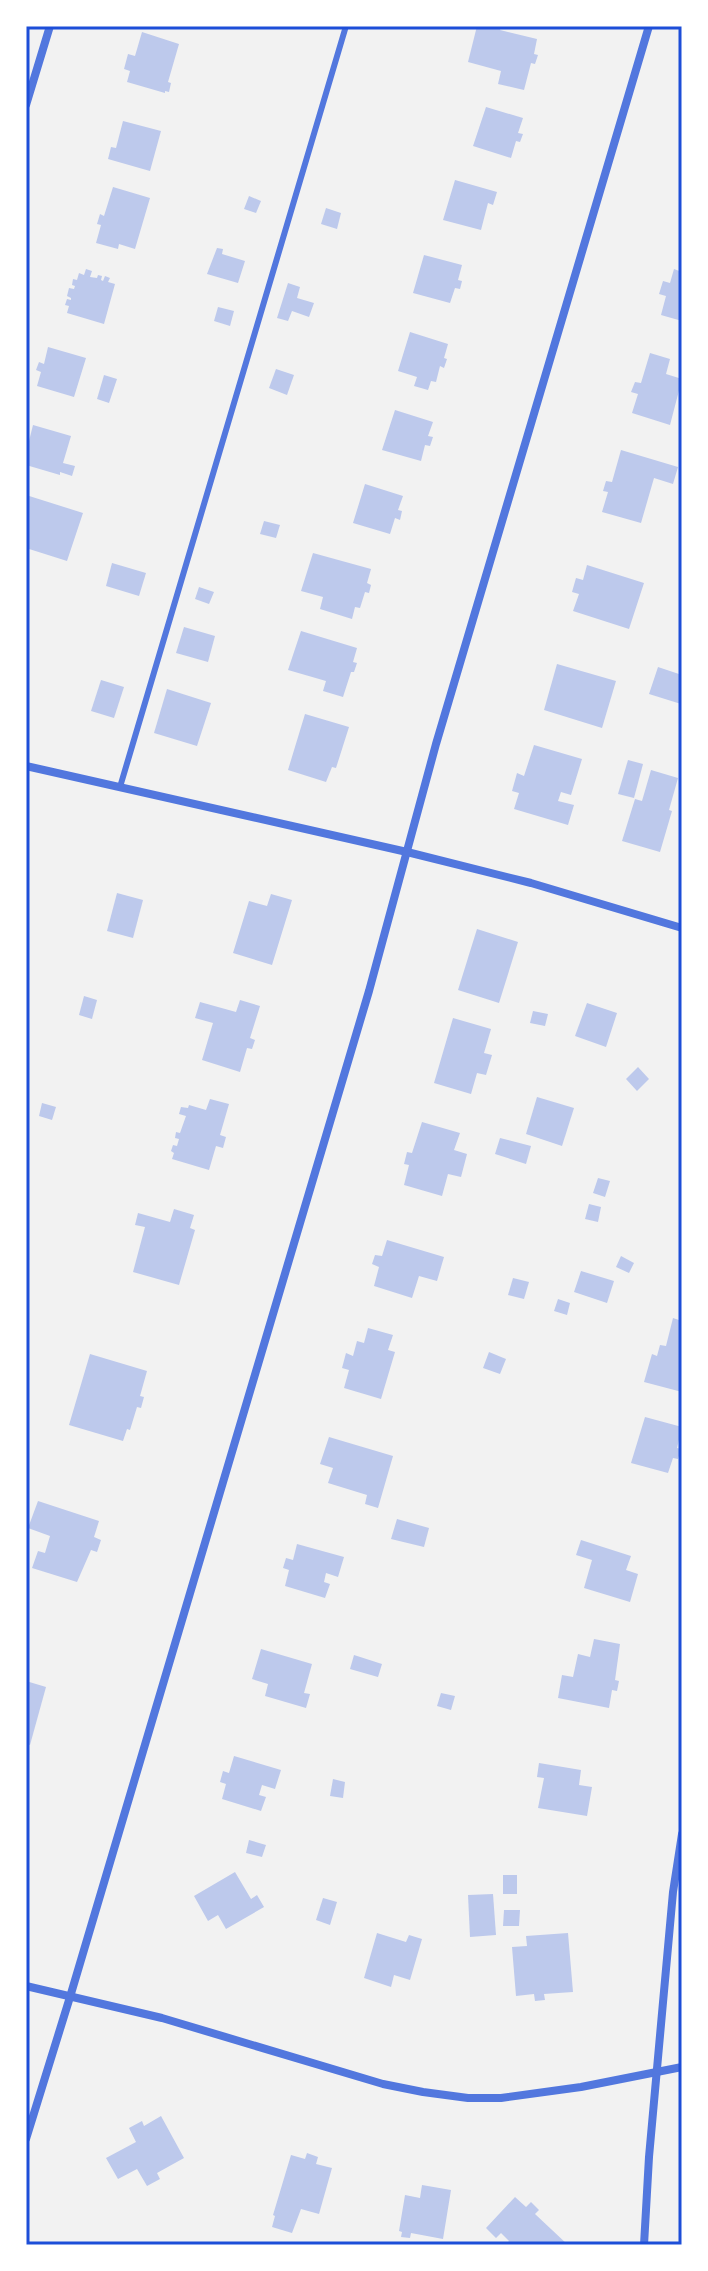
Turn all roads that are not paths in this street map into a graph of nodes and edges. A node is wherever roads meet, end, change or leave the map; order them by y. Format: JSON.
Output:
{"nodes":[{"id":1,"x":50,"y":26,"type":"edge"},
{"id":2,"x":346,"y":26,"type":"edge"},
{"id":3,"x":649,"y":26,"type":"edge"},
{"id":4,"x":26,"y":105,"type":"edge"},
{"id":5,"x":26,"y":766,"type":"edge"},
{"id":6,"x":120,"y":787,"type":"junction"},
{"id":7,"x":407,"y":852,"type":"junction"},
{"id":8,"x":682,"y":928,"type":"edge"},
{"id":9,"x":682,"y":1834,"type":"edge"},
{"id":10,"x":26,"y":1986,"type":"edge"},
{"id":11,"x":70,"y":1997,"type":"junction"},
{"id":12,"x":682,"y":2067,"type":"edge"},
{"id":13,"x":657,"y":2071,"type":"junction"},
{"id":14,"x":26,"y":2139,"type":"edge"},
{"id":15,"x":644,"y":2245,"type":"edge"}],
"edges":[{"from":1,"to":4,"type":"street"},
{"from":2,"to":6,"type":"lane"},
{"from":3,"to":7,"type":"street"},
{"from":5,"to":6,"type":"street"},
{"from":6,"to":7,"type":"street"},
{"from":7,"to":8,"type":"street"},
{"from":7,"to":11,"type":"street"},
{"from":9,"to":13,"type":"street"},
{"from":10,"to":11,"type":"street"},
{"from":11,"to":13,"type":"street"},
{"from":11,"to":14,"type":"street"},
{"from":12,"to":13,"type":"street"},
{"from":13,"to":15,"type":"street"}]}
